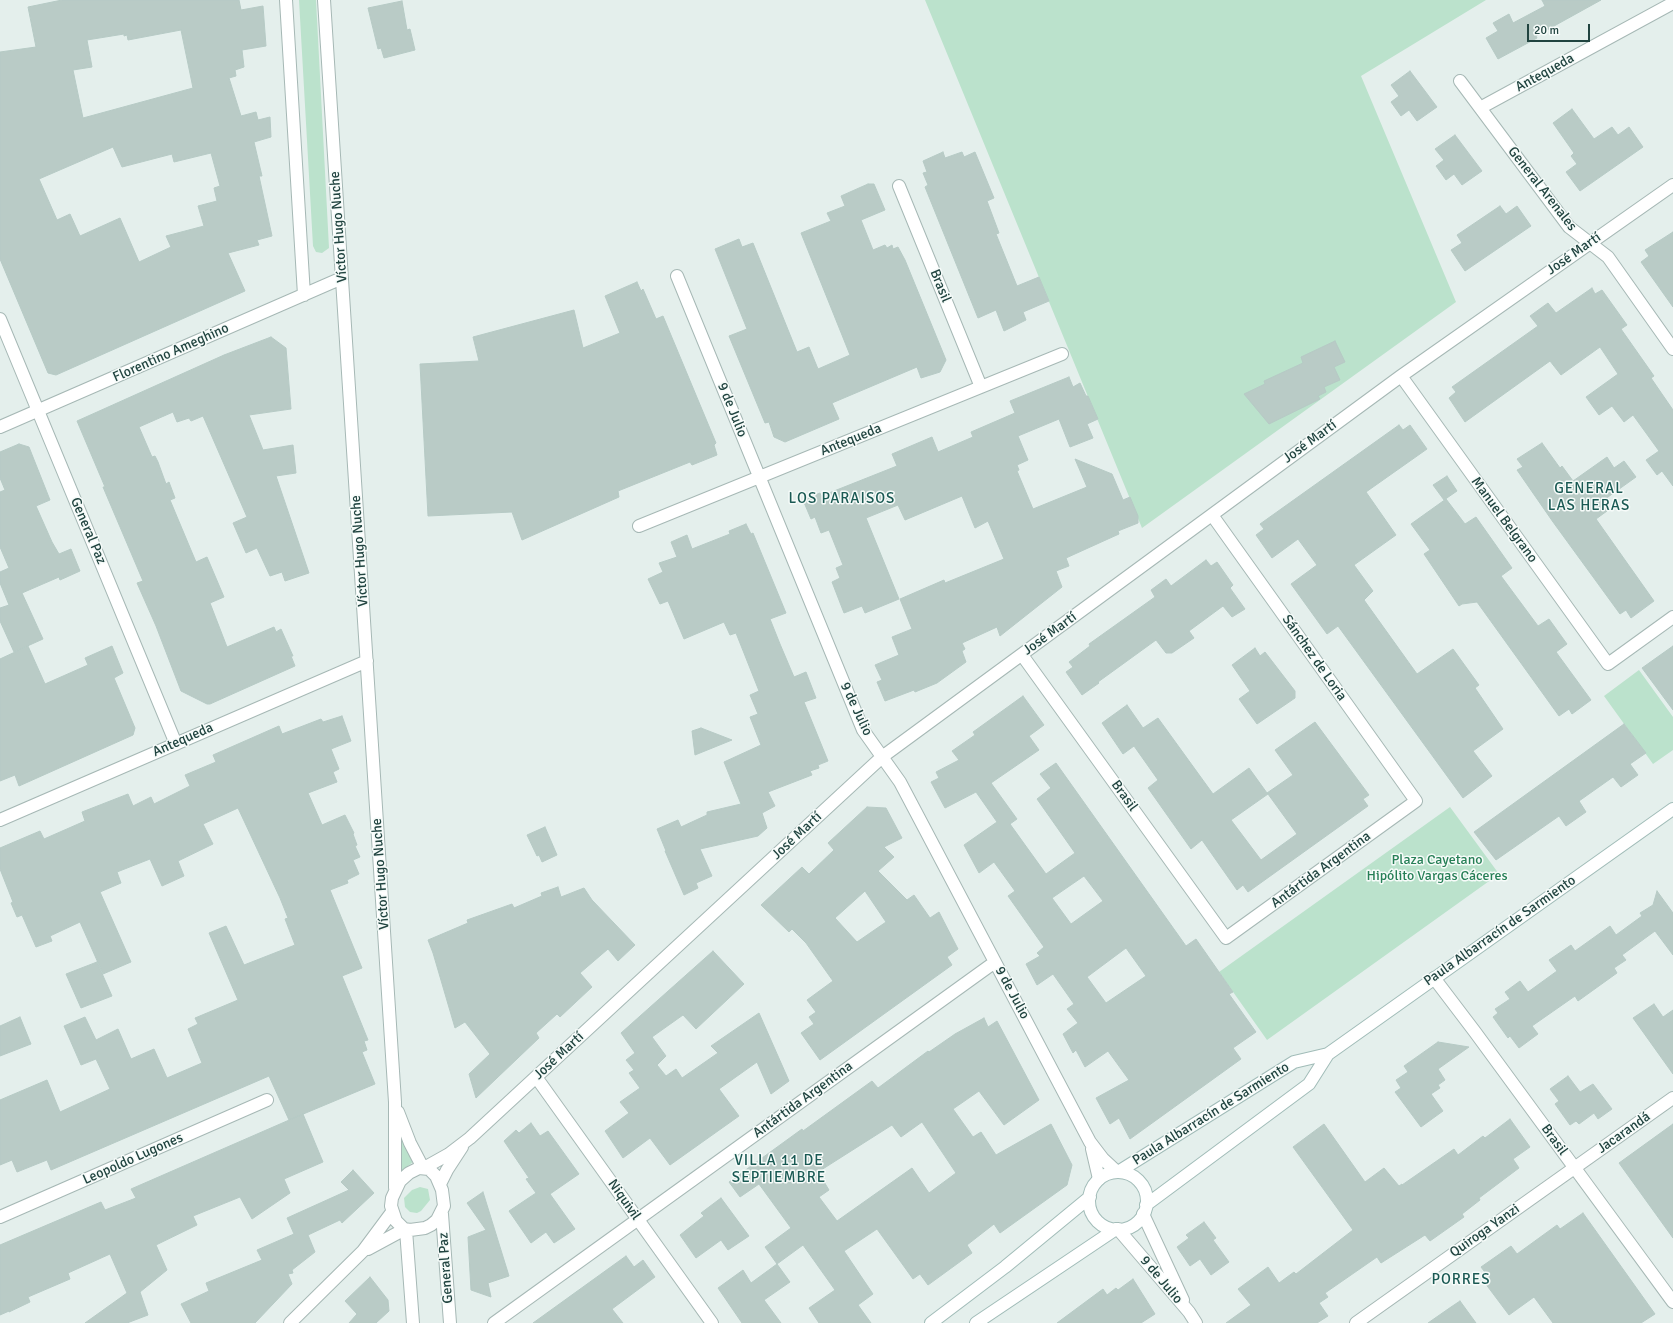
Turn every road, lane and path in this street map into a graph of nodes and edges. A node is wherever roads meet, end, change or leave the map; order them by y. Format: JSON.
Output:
{"nodes":[{"id":1,"x":286,"y":0,"type":"edge"},
{"id":2,"x":324,"y":0,"type":"edge"},
{"id":3,"x":1673,"y":3,"type":"edge"},
{"id":4,"x":1460,"y":81,"type":"dead end"},
{"id":5,"x":1480,"y":108,"type":"junction"},
{"id":6,"x":1673,"y":185,"type":"edge"},
{"id":7,"x":900,"y":186,"type":"dead end"},
{"id":8,"x":1590,"y":243,"type":"junction"},
{"id":9,"x":677,"y":276,"type":"dead end"},
{"id":10,"x":342,"y":278,"type":"junction"},
{"id":11,"x":304,"y":295,"type":"junction"},
{"id":12,"x":0,"y":318,"type":"edge"},
{"id":13,"x":1673,"y":349,"type":"edge"},
{"id":14,"x":1062,"y":354,"type":"dead end"},
{"id":15,"x":1401,"y":376,"type":"junction"},
{"id":16,"x":981,"y":387,"type":"junction"},
{"id":17,"x":38,"y":411,"type":"junction"},
{"id":18,"x":0,"y":427,"type":"edge"},
{"id":19,"x":759,"y":477,"type":"junction"},
{"id":20,"x":1212,"y":515,"type":"junction"},
{"id":21,"x":639,"y":526,"type":"dead end"},
{"id":22,"x":1673,"y":617,"type":"edge"},
{"id":23,"x":1022,"y":655,"type":"junction"},
{"id":24,"x":367,"y":660,"type":"junction"},
{"id":25,"x":176,"y":744,"type":"junction"},
{"id":26,"x":882,"y":757,"type":"junction"},
{"id":27,"x":1416,"y":801,"type":"joint"},
{"id":28,"x":1673,"y":809,"type":"edge"},
{"id":29,"x":0,"y":820,"type":"edge"},
{"id":30,"x":1226,"y":938,"type":"joint"},
{"id":31,"x":995,"y":962,"type":"junction"},
{"id":32,"x":1434,"y":978,"type":"junction"},
{"id":33,"x":1328,"y":1054,"type":"junction"},
{"id":34,"x":536,"y":1077,"type":"junction"},
{"id":35,"x":1673,"y":1098,"type":"edge"},
{"id":36,"x":267,"y":1100,"type":"dead end"},
{"id":37,"x":395,"y":1102,"type":"junction"},
{"id":38,"x":470,"y":1138,"type":"junction"},
{"id":39,"x":1090,"y":1142,"type":"junction"},
{"id":40,"x":423,"y":1168,"type":"junction"},
{"id":41,"x":1574,"y":1168,"type":"junction"},
{"id":42,"x":1117,"y":1172,"type":"junction"},
{"id":43,"x":1099,"y":1179,"type":"junction"},
{"id":44,"x":440,"y":1184,"type":"junction"},
{"id":45,"x":395,"y":1188,"type":"junction"},
{"id":46,"x":1090,"y":1197,"type":"junction"},
{"id":47,"x":1145,"y":1209,"type":"junction"},
{"id":48,"x":392,"y":1212,"type":"junction"},
{"id":49,"x":442,"y":1214,"type":"junction"},
{"id":50,"x":0,"y":1217,"type":"edge"},
{"id":51,"x":638,"y":1219,"type":"junction"},
{"id":52,"x":406,"y":1229,"type":"junction"},
{"id":53,"x":1117,"y":1229,"type":"junction"},
{"id":54,"x":353,"y":1261,"type":"junction"},
{"id":55,"x":1673,"y":1302,"type":"edge"},
{"id":56,"x":1189,"y":1312,"type":"junction"},
{"id":57,"x":290,"y":1323,"type":"edge"},
{"id":58,"x":413,"y":1323,"type":"edge"},
{"id":59,"x":450,"y":1323,"type":"edge"},
{"id":60,"x":494,"y":1323,"type":"edge"},
{"id":61,"x":712,"y":1323,"type":"edge"},
{"id":62,"x":931,"y":1323,"type":"edge"},
{"id":63,"x":976,"y":1323,"type":"edge"},
{"id":64,"x":1196,"y":1323,"type":"edge"},
{"id":65,"x":1356,"y":1323,"type":"edge"}],
"edges":[{"from":1,"to":11,"type":"street"},
{"from":2,"to":10,"type":"street","name":"Víctor Hugo Nuche"},
{"from":3,"to":5,"type":"street","name":"Antequeda"},
{"from":4,"to":5,"type":"street","name":"General Arenales"},
{"from":5,"to":8,"type":"street","name":"General Arenales"},
{"from":6,"to":8,"type":"street","name":"José Martí"},
{"from":7,"to":16,"type":"street","name":"Brasil"},
{"from":8,"to":13,"type":"street","name":"General Arenales"},
{"from":8,"to":15,"type":"street","name":"José Martí"},
{"from":9,"to":19,"type":"street","name":"9 de Julio"},
{"from":10,"to":11,"type":"street","name":"Florentino Ameghino"},
{"from":10,"to":24,"type":"street","name":"Víctor Hugo Nuche"},
{"from":11,"to":17,"type":"street","name":"Florentino Ameghino"},
{"from":12,"to":17,"type":"street","name":"General Paz"},
{"from":14,"to":16,"type":"street","name":"Antequeda"},
{"from":15,"to":20,"type":"street","name":"José Martí"},
{"from":15,"to":22,"type":"street","name":"Manuel Belgrano"},
{"from":16,"to":19,"type":"street","name":"Antequeda"},
{"from":17,"to":18,"type":"street","name":"Florentino Ameghino"},
{"from":17,"to":25,"type":"street","name":"General Paz"},
{"from":19,"to":21,"type":"street","name":"Antequeda"},
{"from":19,"to":26,"type":"street","name":"9 de Julio"},
{"from":20,"to":23,"type":"street","name":"José Martí"},
{"from":20,"to":27,"type":"street","name":"Sánchez de Loria"},
{"from":23,"to":26,"type":"street","name":"José Martí"},
{"from":23,"to":30,"type":"street","name":"Brasil"},
{"from":24,"to":25,"type":"street","name":"Antequeda"},
{"from":24,"to":37,"type":"street","name":"Víctor Hugo Nuche"},
{"from":25,"to":29,"type":"street","name":"Antequeda"},
{"from":26,"to":31,"type":"street","name":"9 de Julio"},
{"from":26,"to":34,"type":"street","name":"José Martí"},
{"from":27,"to":30,"type":"street","name":"Antártida Argentina"},
{"from":28,"to":32,"type":"street","name":"Paula Albarracín de Sarmiento"},
{"from":31,"to":39,"type":"street","name":"9 de Julio"},
{"from":31,"to":51,"type":"street","name":"Antártida Argentina"},
{"from":32,"to":33,"type":"street","name":"Paula Albarracín de Sarmiento"},
{"from":32,"to":41,"type":"street","name":"Brasil"},
{"from":33,"to":42,"type":"street","name":"Paula Albarracín de Sarmiento"},
{"from":33,"to":47,"type":"street","name":"Paula Albarracín de Sarmiento"},
{"from":34,"to":38,"type":"street","name":"José Martí"},
{"from":34,"to":51,"type":"street","name":"Niquivil"},
{"from":35,"to":41,"type":"street","name":"Jacarandá"},
{"from":36,"to":50,"type":"street","name":"Leopoldo Lugones"},
{"from":37,"to":40,"type":"street","name":"Víctor Hugo Nuche"},
{"from":37,"to":45,"type":"street","name":"Víctor Hugo Nuche"},
{"from":38,"to":40,"type":"street","name":"José Martí"},
{"from":38,"to":44,"type":"street","name":"José Martí"},
{"from":39,"to":42,"type":"street","name":"9 de Julio"},
{"from":39,"to":43,"type":"street","name":"9 de Julio"},
{"from":40,"to":44,"type":"street"},
{"from":40,"to":45,"type":"street"},
{"from":41,"to":55,"type":"street","name":"Brasil"},
{"from":41,"to":65,"type":"street","name":"Quiroga Yanzi"},
{"from":42,"to":43,"type":"street"},
{"from":42,"to":47,"type":"street"},
{"from":43,"to":46,"type":"street"},
{"from":44,"to":49,"type":"street"},
{"from":45,"to":48,"type":"street"},
{"from":46,"to":53,"type":"street"},
{"from":46,"to":62,"type":"street"},
{"from":47,"to":53,"type":"street"},
{"from":47,"to":56,"type":"street","name":"9 de Julio"},
{"from":48,"to":52,"type":"street"},
{"from":48,"to":54,"type":"street"},
{"from":49,"to":52,"type":"street"},
{"from":49,"to":59,"type":"street","name":"General Paz"},
{"from":51,"to":60,"type":"street","name":"Antártida Argentina"},
{"from":51,"to":61,"type":"street","name":"Niquivil"},
{"from":52,"to":54,"type":"street"},
{"from":52,"to":58,"type":"street"},
{"from":53,"to":56,"type":"street","name":"9 de Julio"},
{"from":53,"to":63,"type":"street"},
{"from":54,"to":57,"type":"street"},
{"from":56,"to":64,"type":"street","name":"9 de Julio"}]}
